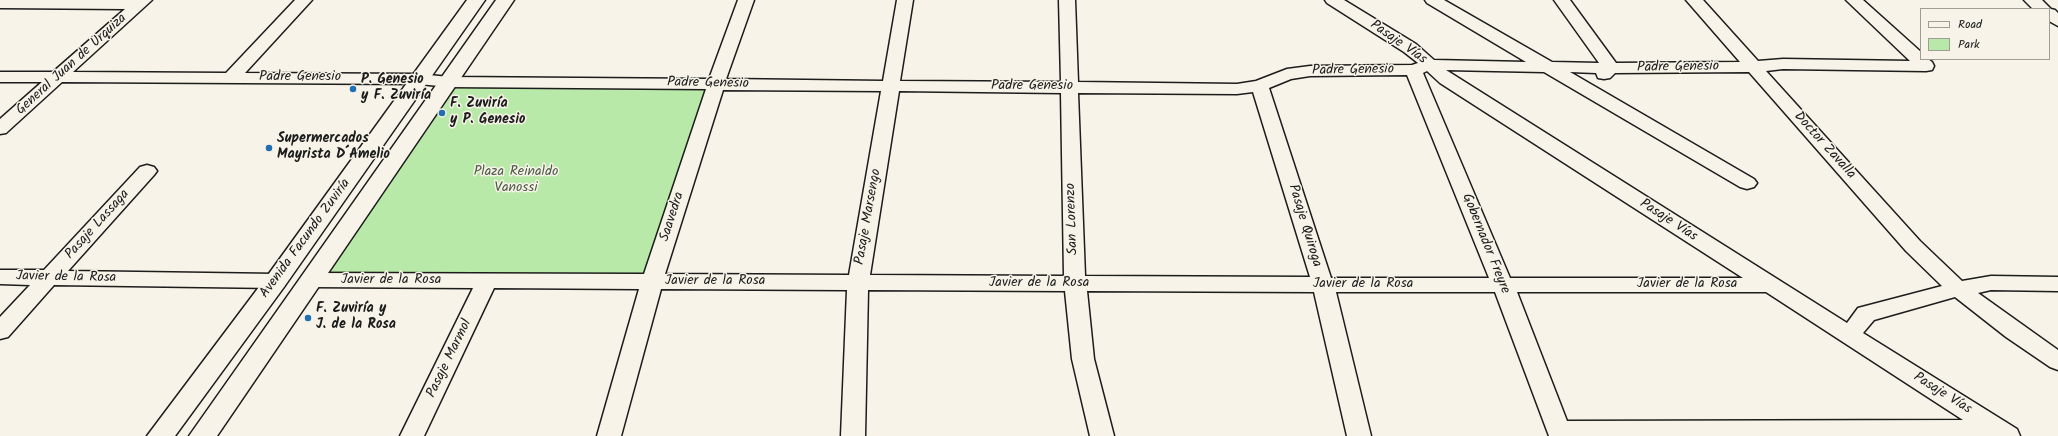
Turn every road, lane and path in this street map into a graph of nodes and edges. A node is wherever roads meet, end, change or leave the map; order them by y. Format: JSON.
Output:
{"nodes":[{"id":1,"x":304,"y":0,"type":"edge"},
{"id":2,"x":476,"y":0,"type":"edge"},
{"id":3,"x":505,"y":0,"type":"edge"},
{"id":4,"x":746,"y":0,"type":"edge"},
{"id":5,"x":905,"y":0,"type":"edge"},
{"id":6,"x":1067,"y":0,"type":"edge"},
{"id":7,"x":1333,"y":0,"type":"edge"},
{"id":8,"x":1433,"y":0,"type":"edge"},
{"id":9,"x":1562,"y":0,"type":"edge"},
{"id":10,"x":1694,"y":0,"type":"edge"},
{"id":11,"x":1854,"y":0,"type":"edge"},
{"id":12,"x":2032,"y":0,"type":"edge"},
{"id":13,"x":142,"y":2,"type":"edge"},
{"id":14,"x":0,"y":3,"type":"edge"},
{"id":15,"x":2042,"y":8,"type":"edge"},
{"id":16,"x":2050,"y":15,"type":"edge"},
{"id":17,"x":2058,"y":21,"type":"edge"},
{"id":18,"x":1754,"y":67,"type":"junction"},
{"id":19,"x":1421,"y":68,"type":"junction"},
{"id":20,"x":1550,"y":68,"type":"junction"},
{"id":21,"x":1612,"y":68,"type":"junction"},
{"id":22,"x":0,"y":77,"type":"edge"},
{"id":23,"x":59,"y":77,"type":"junction"},
{"id":24,"x":231,"y":78,"type":"junction"},
{"id":25,"x":419,"y":79,"type":"junction"},
{"id":26,"x":449,"y":82,"type":"junction"},
{"id":27,"x":716,"y":84,"type":"junction"},
{"id":28,"x":891,"y":86,"type":"junction"},
{"id":29,"x":1260,"y":86,"type":"junction"},
{"id":30,"x":1069,"y":88,"type":"junction"},
{"id":31,"x":1603,"y":99,"type":"junction"},
{"id":32,"x":0,"y":129,"type":"edge"},
{"id":33,"x":147,"y":171,"type":"dead end"},
{"id":34,"x":1747,"y":183,"type":"dead end"},
{"id":35,"x":0,"y":277,"type":"edge"},
{"id":36,"x":49,"y":279,"type":"junction"},
{"id":37,"x":311,"y":280,"type":"junction"},
{"id":38,"x":276,"y":281,"type":"junction"},
{"id":39,"x":487,"y":281,"type":"junction"},
{"id":40,"x":652,"y":282,"type":"junction"},
{"id":41,"x":858,"y":283,"type":"junction"},
{"id":42,"x":1075,"y":284,"type":"junction"},
{"id":43,"x":2058,"y":284,"type":"edge"},
{"id":44,"x":1503,"y":285,"type":"junction"},
{"id":45,"x":1768,"y":285,"type":"junction"},
{"id":46,"x":1322,"y":286,"type":"junction"},
{"id":47,"x":1958,"y":289,"type":"junction"},
{"id":48,"x":0,"y":331,"type":"edge"},
{"id":49,"x":1849,"y":336,"type":"junction"},
{"id":50,"x":2058,"y":361,"type":"edge"},
{"id":51,"x":1560,"y":433,"type":"edge"},
{"id":52,"x":2002,"y":433,"type":"edge"},
{"id":53,"x":160,"y":436,"type":"edge"},
{"id":54,"x":202,"y":436,"type":"edge"},
{"id":55,"x":412,"y":436,"type":"edge"},
{"id":56,"x":609,"y":436,"type":"edge"},
{"id":57,"x":853,"y":436,"type":"edge"},
{"id":58,"x":1102,"y":436,"type":"edge"},
{"id":59,"x":1359,"y":436,"type":"edge"}],
"edges":[{"from":1,"to":24,"type":"street"},
{"from":2,"to":25,"type":"main road","name":"Avenida Facundo Zuviría"},
{"from":3,"to":26,"type":"main road","name":"Avenida Facundo Zuviría"},
{"from":4,"to":27,"type":"street","name":"Saavedra"},
{"from":5,"to":28,"type":"street","name":"Pasaje Marsengo"},
{"from":6,"to":30,"type":"street","name":"San Lorenzo"},
{"from":7,"to":19,"type":"street","name":"Pasaje Vías"},
{"from":8,"to":20,"type":"street"},
{"from":9,"to":21,"type":"street"},
{"from":10,"to":18,"type":"street","name":"Doctor Zavalla"},
{"from":11,"to":18,"type":"street","name":"Padre Genesio"},
{"from":12,"to":15,"type":"street"},
{"from":13,"to":14,"type":"street"},
{"from":13,"to":23,"type":"street","name":"General Juan de Urquiza"},
{"from":16,"to":17,"type":"street"},
{"from":18,"to":21,"type":"street","name":"Padre Genesio"},
{"from":18,"to":47,"type":"street","name":"Doctor Zavalla"},
{"from":19,"to":20,"type":"street","name":"Padre Genesio"},
{"from":19,"to":29,"type":"street","name":"Padre Genesio"},
{"from":19,"to":44,"type":"street","name":"Gobernador Freyre"},
{"from":19,"to":45,"type":"street","name":"Pasaje Vías"},
{"from":20,"to":21,"type":"street","name":"Padre Genesio"},
{"from":20,"to":31,"type":"street"},
{"from":21,"to":31,"type":"street"},
{"from":22,"to":23,"type":"street","name":"Padre Genesio"},
{"from":23,"to":24,"type":"street","name":"Padre Genesio"},
{"from":23,"to":32,"type":"street","name":"General Juan de Urquiza"},
{"from":24,"to":25,"type":"street","name":"Padre Genesio"},
{"from":25,"to":26,"type":"street","name":"Padre Genesio"},
{"from":25,"to":38,"type":"main road","name":"Avenida Facundo Zuviría"},
{"from":26,"to":27,"type":"street","name":"Padre Genesio"},
{"from":26,"to":37,"type":"main road","name":"Avenida Facundo Zuviría"},
{"from":27,"to":28,"type":"street","name":"Padre Genesio"},
{"from":27,"to":40,"type":"street","name":"Saavedra"},
{"from":28,"to":30,"type":"street","name":"Padre Genesio"},
{"from":28,"to":41,"type":"street","name":"Pasaje Marsengo"},
{"from":29,"to":30,"type":"street","name":"Padre Genesio"},
{"from":29,"to":46,"type":"street","name":"Pasaje Quiroga"},
{"from":30,"to":42,"type":"street","name":"San Lorenzo"},
{"from":31,"to":34,"type":"street"},
{"from":33,"to":36,"type":"street","name":"Pasaje Lassaga"},
{"from":35,"to":36,"type":"street","name":"Javier de la Rosa"},
{"from":36,"to":38,"type":"street","name":"Javier de la Rosa"},
{"from":36,"to":48,"type":"street","name":"Pasaje Lassaga"},
{"from":37,"to":39,"type":"street","name":"Javier de la Rosa"},
{"from":37,"to":54,"type":"main road","name":"Avenida Facundo Zuviría"},
{"from":38,"to":53,"type":"main road","name":"Avenida Facundo Zuviría"},
{"from":39,"to":40,"type":"street","name":"Javier de la Rosa"},
{"from":39,"to":55,"type":"street","name":"Pasaje Marmol"},
{"from":40,"to":41,"type":"street","name":"Javier de la Rosa"},
{"from":40,"to":56,"type":"street","name":"Saavedra"},
{"from":41,"to":42,"type":"street","name":"Javier de la Rosa"},
{"from":41,"to":57,"type":"street","name":"Pasaje Marsengo"},
{"from":42,"to":46,"type":"street","name":"Javier de la Rosa"},
{"from":42,"to":58,"type":"street","name":"San Lorenzo"},
{"from":43,"to":47,"type":"street"},
{"from":44,"to":45,"type":"street","name":"Javier de la Rosa"},
{"from":44,"to":46,"type":"street","name":"Javier de la Rosa"},
{"from":44,"to":51,"type":"street","name":"Gobernador Freyre"},
{"from":45,"to":49,"type":"street","name":"Pasaje Vías"},
{"from":46,"to":59,"type":"street","name":"Pasaje Quiroga"},
{"from":47,"to":49,"type":"street"},
{"from":47,"to":50,"type":"street"},
{"from":49,"to":52,"type":"street","name":"Pasaje Vías"},
{"from":51,"to":52,"type":"street"}]}
